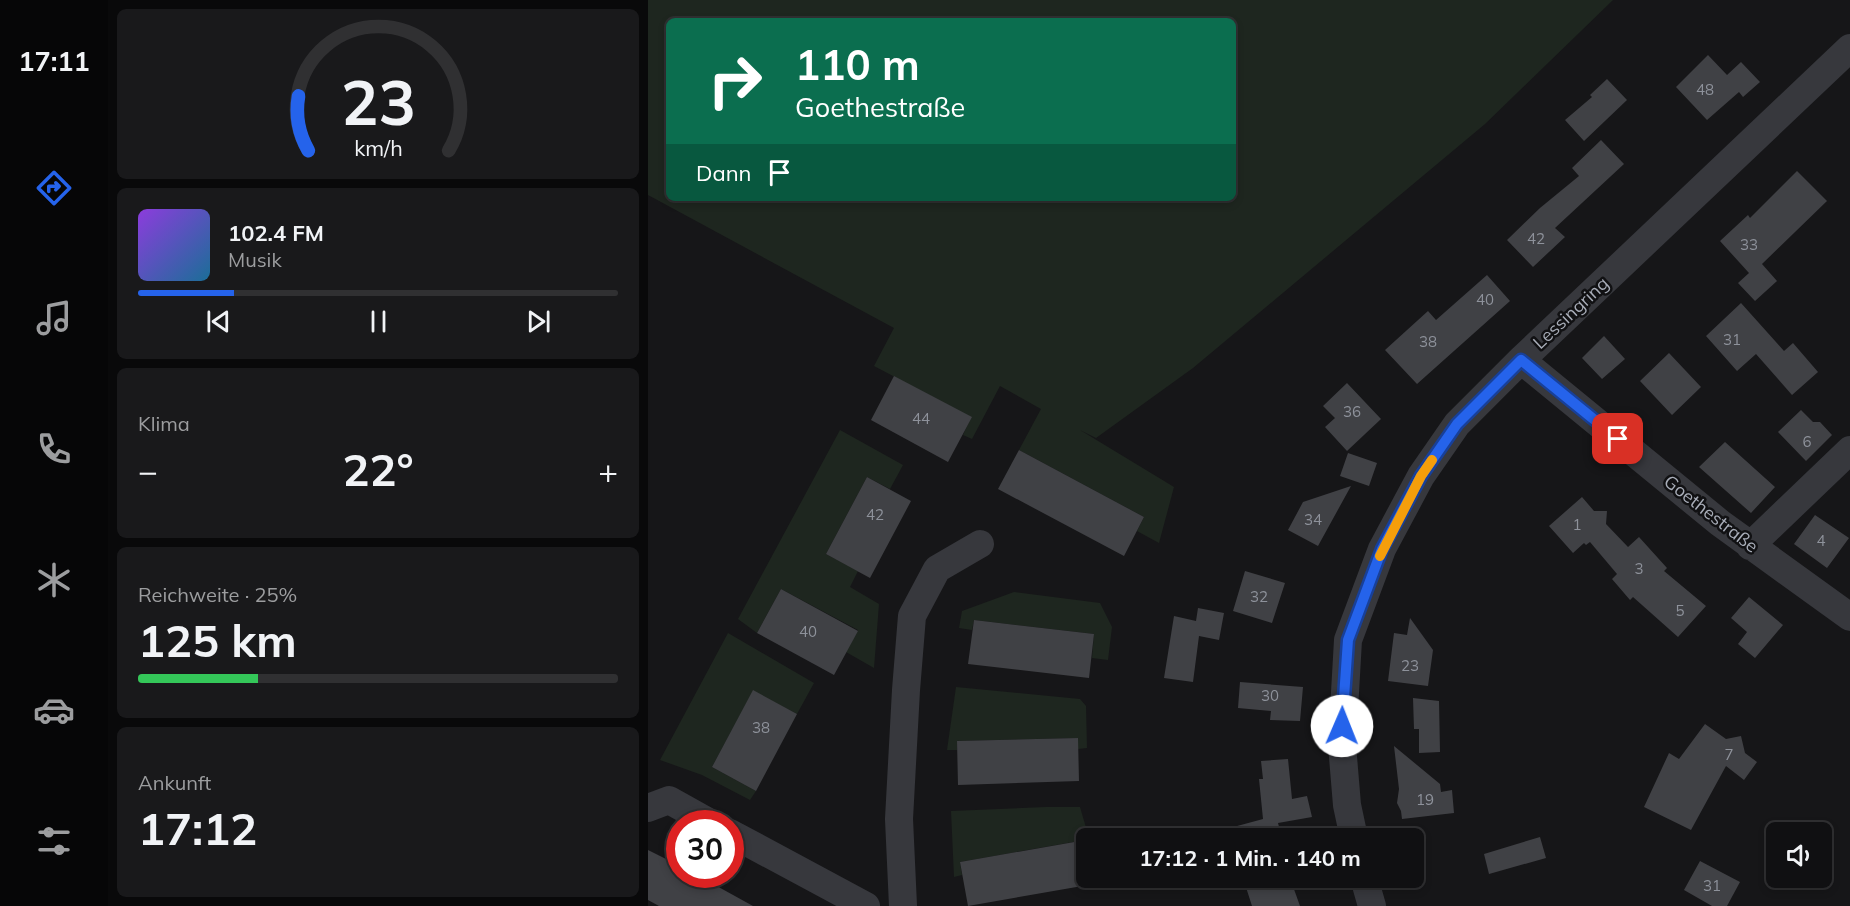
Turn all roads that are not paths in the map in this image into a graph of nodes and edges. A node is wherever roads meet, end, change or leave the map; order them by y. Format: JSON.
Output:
{"nodes":[{"id":1,"x":1846,"y":58,"type":"edge"},
{"id":2,"x":1521,"y":360,"type":"junction"},
{"id":3,"x":1850,"y":450,"type":"edge"},
{"id":4,"x":980,"y":544,"type":"dead end"},
{"id":5,"x":1750,"y":546,"type":"junction"},
{"id":6,"x":1850,"y":617,"type":"edge"},
{"id":7,"x":648,"y":808,"type":"edge"},
{"id":8,"x":687,"y":810,"type":"edge"},
{"id":9,"x":1352,"y":828,"type":"edge"},
{"id":10,"x":744,"y":841,"type":"edge"},
{"id":11,"x":1367,"y":888,"type":"edge"},
{"id":12,"x":866,"y":906,"type":"edge"},
{"id":13,"x":877,"y":906,"type":"edge"},
{"id":14,"x":897,"y":906,"type":"edge"},
{"id":15,"x":903,"y":906,"type":"edge"},
{"id":16,"x":1372,"y":906,"type":"edge"}],
"edges":[{"from":1,"to":2,"type":"street","name":"Lessingring"},
{"from":2,"to":5,"type":"street","name":"Goethestraße"},
{"from":2,"to":9,"type":"street","name":"Lessingring"},
{"from":3,"to":5,"type":"street"},
{"from":4,"to":15,"type":"street"},
{"from":5,"to":6,"type":"street","name":"Goethestraße"},
{"from":7,"to":8,"type":"street"},
{"from":10,"to":12,"type":"street"},
{"from":11,"to":16,"type":"street"},
{"from":13,"to":14,"type":"street"}]}
